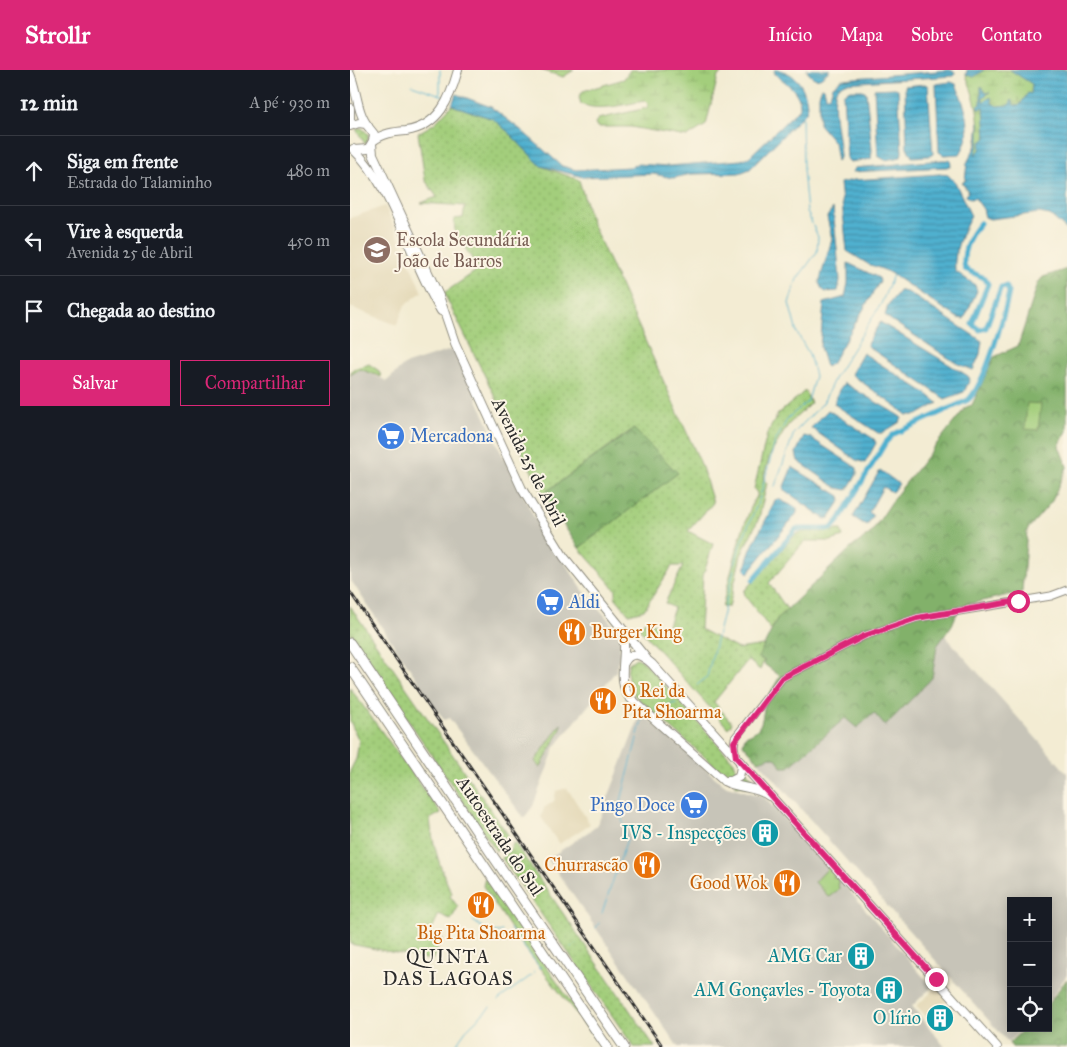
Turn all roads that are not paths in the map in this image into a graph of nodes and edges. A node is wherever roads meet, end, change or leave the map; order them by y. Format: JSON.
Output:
{"nodes":[{"id":1,"x":458,"y":70,"type":"edge"},
{"id":2,"x":350,"y":74,"type":"edge"},
{"id":3,"x":350,"y":108,"type":"edge"},
{"id":4,"x":350,"y":125,"type":"edge"},
{"id":5,"x":370,"y":127,"type":"junction"},
{"id":6,"x":390,"y":132,"type":"junction"},
{"id":7,"x":372,"y":143,"type":"junction"},
{"id":8,"x":351,"y":148,"type":"edge"},
{"id":9,"x":448,"y":323,"type":"junction"},
{"id":10,"x":1067,"y":590,"type":"edge"},
{"id":11,"x":620,"y":627,"type":"junction"},
{"id":12,"x":350,"y":643,"type":"edge"},
{"id":13,"x":646,"y":658,"type":"junction"},
{"id":14,"x":624,"y":663,"type":"junction"},
{"id":15,"x":350,"y":667,"type":"edge"},
{"id":16,"x":719,"y":738,"type":"junction"},
{"id":17,"x":735,"y":738,"type":"junction"},
{"id":18,"x":738,"y":759,"type":"junction"},
{"id":19,"x":724,"y":781,"type":"junction"},
{"id":20,"x":778,"y":803,"type":"junction"},
{"id":21,"x":608,"y":1047,"type":"edge"},
{"id":22,"x":624,"y":1047,"type":"edge"},
{"id":23,"x":997,"y":1047,"type":"edge"}],
"edges":[{"from":1,"to":6,"type":"main road"},
{"from":2,"to":5,"type":"main road"},
{"from":3,"to":4,"type":"main road"},
{"from":4,"to":5,"type":"main road"},
{"from":5,"to":6,"type":"main road"},
{"from":5,"to":7,"type":"main road","name":"Avenida 25 de Abril"},
{"from":6,"to":7,"type":"main road"},
{"from":7,"to":8,"type":"main road"},
{"from":7,"to":9,"type":"main road","name":"Avenida 25 de Abril"},
{"from":8,"to":9,"type":"main road","name":"Avenida 25 de Abril"},
{"from":9,"to":11,"type":"main road","name":"Avenida 25 de Abril"},
{"from":10,"to":17,"type":"main road"},
{"from":11,"to":13,"type":"main road","name":"Avenida 25 de Abril"},
{"from":11,"to":14,"type":"main road","name":"Avenida 25 de Abril"},
{"from":12,"to":22,"type":"highway","name":"Autoestrada do Sul"},
{"from":13,"to":14,"type":"main road"},
{"from":13,"to":16,"type":"main road","name":"Avenida 25 de Abril"},
{"from":14,"to":19,"type":"main road","name":"Avenida 25 de Abril"},
{"from":15,"to":21,"type":"highway","name":"Autoestrada do Sul"},
{"from":16,"to":17,"type":"main road"},
{"from":16,"to":18,"type":"main road","name":"Avenida 25 de Abril"},
{"from":17,"to":18,"type":"main road"},
{"from":18,"to":19,"type":"main road"},
{"from":18,"to":20,"type":"main road","name":"Avenida 25 de Abril"},
{"from":19,"to":20,"type":"main road","name":"Avenida 25 de Abril"},
{"from":20,"to":23,"type":"main road","name":"Avenida 25 de Abril"}]}
